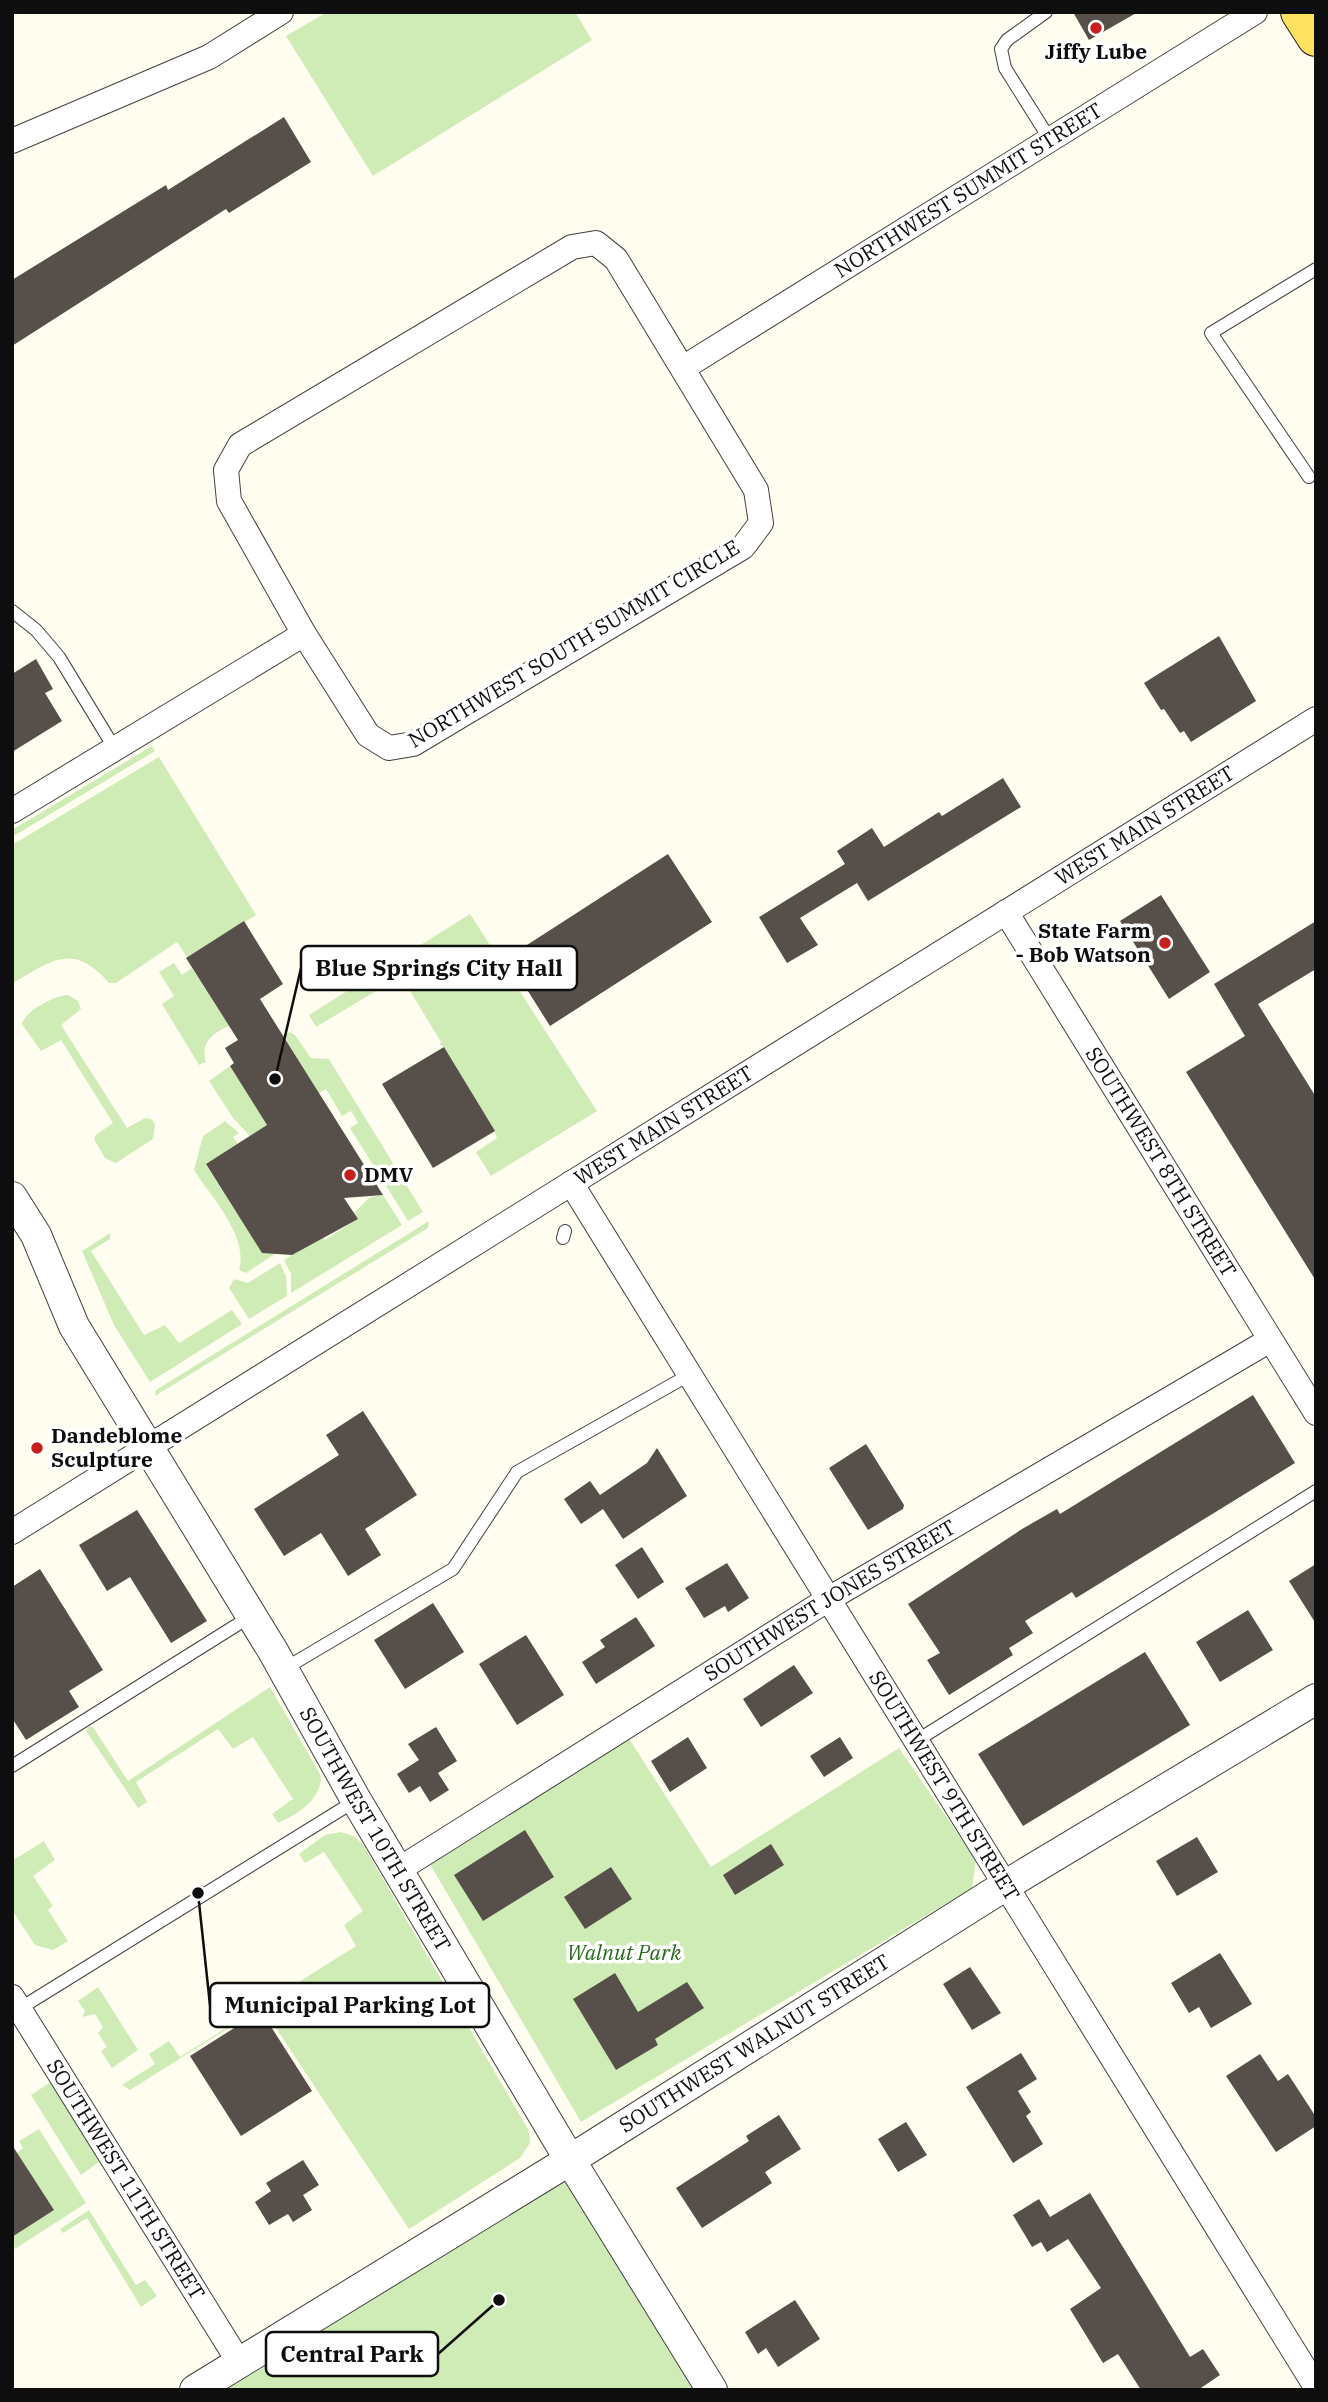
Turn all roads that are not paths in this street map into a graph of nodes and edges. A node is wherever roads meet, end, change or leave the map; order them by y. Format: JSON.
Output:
{"nodes":[{"id":1,"x":281,"y":12,"type":"edge"},
{"id":2,"x":1046,"y":12,"type":"edge"},
{"id":3,"x":1255,"y":12,"type":"edge"},
{"id":4,"x":1300,"y":12,"type":"edge"},
{"id":5,"x":1316,"y":37,"type":"edge"},
{"id":6,"x":1049,"y":138,"type":"junction"},
{"id":7,"x":12,"y":141,"type":"edge"},
{"id":8,"x":1316,"y":269,"type":"edge"},
{"id":9,"x":683,"y":368,"type":"junction"},
{"id":10,"x":1309,"y":477,"type":"dead end"},
{"id":11,"x":12,"y":611,"type":"edge"},
{"id":12,"x":304,"y":634,"type":"junction"},
{"id":13,"x":1316,"y":719,"type":"edge"},
{"id":14,"x":115,"y":749,"type":"junction"},
{"id":15,"x":12,"y":811,"type":"edge"},
{"id":16,"x":1006,"y":912,"type":"junction"},
{"id":17,"x":571,"y":1183,"type":"junction"},
{"id":18,"x":12,"y":1198,"type":"edge"},
{"id":19,"x":1270,"y":1340,"type":"junction"},
{"id":20,"x":689,"y":1375,"type":"junction"},
{"id":21,"x":1316,"y":1413,"type":"edge"},
{"id":22,"x":149,"y":1446,"type":"junction"},
{"id":23,"x":1316,"y":1491,"type":"edge"},
{"id":24,"x":12,"y":1532,"type":"edge"},
{"id":25,"x":827,"y":1600,"type":"junction"},
{"id":26,"x":251,"y":1616,"type":"junction"},
{"id":27,"x":284,"y":1669,"type":"junction"},
{"id":28,"x":1316,"y":1699,"type":"edge"},
{"id":29,"x":916,"y":1741,"type":"junction"},
{"id":30,"x":12,"y":1766,"type":"edge"},
{"id":31,"x":356,"y":1800,"type":"junction"},
{"id":32,"x":398,"y":1870,"type":"junction"},
{"id":33,"x":1006,"y":1885,"type":"junction"},
{"id":34,"x":15,"y":2006,"type":"edge"},
{"id":35,"x":570,"y":2160,"type":"junction"},
{"id":36,"x":239,"y":2362,"type":"junction"},
{"id":37,"x":1316,"y":2387,"type":"edge"},
{"id":38,"x":195,"y":2390,"type":"edge"},
{"id":39,"x":712,"y":2390,"type":"edge"}],
"edges":[{"from":1,"to":7,"type":"street"},
{"from":2,"to":6,"type":"lane"},
{"from":3,"to":6,"type":"street","name":"NORTHWEST SUMMIT STREET"},
{"from":4,"to":5,"type":"main road"},
{"from":6,"to":9,"type":"street","name":"NORTHWEST SUMMIT STREET"},
{"from":8,"to":10,"type":"lane"},
{"from":9,"to":12,"type":"street","name":"NORTHWEST SOUTH SUMMIT CIRCLE"},
{"from":9,"to":12,"type":"street","name":"NORTHWEST SOUTH SUMMIT CIRCLE"},
{"from":11,"to":14,"type":"lane"},
{"from":12,"to":14,"type":"street"},
{"from":13,"to":16,"type":"street","name":"WEST MAIN STREET"},
{"from":14,"to":15,"type":"street"},
{"from":16,"to":17,"type":"street","name":"WEST MAIN STREET"},
{"from":16,"to":19,"type":"street","name":"SOUTHWEST 8TH STREET"},
{"from":17,"to":20,"type":"street","name":"SOUTHWEST 9TH STREET"},
{"from":17,"to":22,"type":"street","name":"WEST MAIN STREET"},
{"from":18,"to":22,"type":"street","name":"SOUTHWEST 10TH STREET"},
{"from":19,"to":21,"type":"street","name":"SOUTHWEST 8TH STREET"},
{"from":19,"to":25,"type":"street","name":"SOUTHWEST JONES STREET"},
{"from":20,"to":25,"type":"street","name":"SOUTHWEST 9TH STREET"},
{"from":20,"to":27,"type":"lane"},
{"from":22,"to":24,"type":"street","name":"WEST MAIN STREET"},
{"from":22,"to":26,"type":"street","name":"SOUTHWEST 10TH STREET"},
{"from":23,"to":29,"type":"lane"},
{"from":25,"to":29,"type":"street","name":"SOUTHWEST 9TH STREET"},
{"from":25,"to":32,"type":"street","name":"SOUTHWEST JONES STREET"},
{"from":26,"to":27,"type":"street","name":"SOUTHWEST 10TH STREET"},
{"from":26,"to":30,"type":"lane"},
{"from":27,"to":31,"type":"street","name":"SOUTHWEST 10TH STREET"},
{"from":28,"to":33,"type":"street","name":"SOUTHWEST WALNUT STREET"},
{"from":29,"to":33,"type":"street","name":"SOUTHWEST 9TH STREET"},
{"from":31,"to":32,"type":"street","name":"SOUTHWEST 10TH STREET"},
{"from":31,"to":34,"type":"lane"},
{"from":32,"to":35,"type":"street","name":"SOUTHWEST 10TH STREET"},
{"from":33,"to":35,"type":"street","name":"SOUTHWEST WALNUT STREET"},
{"from":33,"to":37,"type":"street","name":"SOUTHWEST 9TH STREET"},
{"from":34,"to":36,"type":"street","name":"SOUTHWEST 11TH STREET"},
{"from":35,"to":36,"type":"street","name":"SOUTHWEST WALNUT STREET"},
{"from":35,"to":39,"type":"street","name":"SOUTHWEST 10TH STREET"},
{"from":36,"to":38,"type":"street","name":"SOUTHWEST WALNUT STREET"}]}
